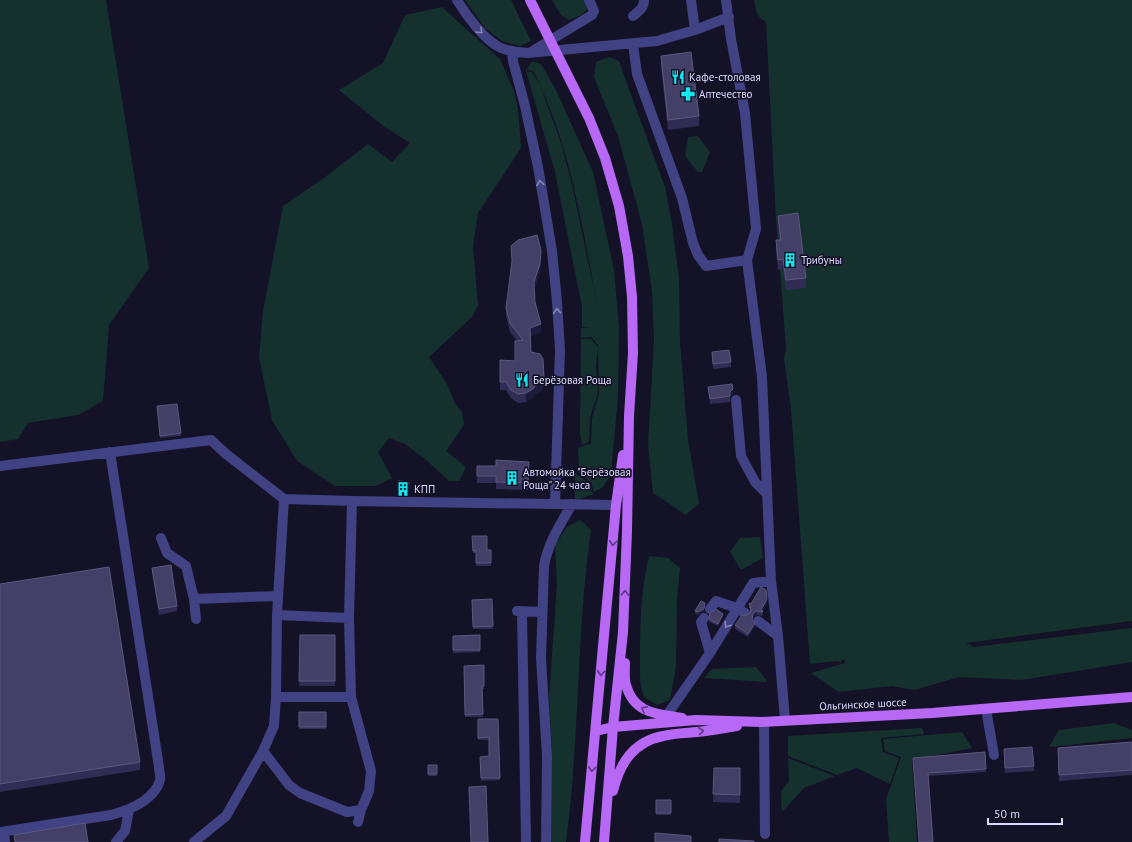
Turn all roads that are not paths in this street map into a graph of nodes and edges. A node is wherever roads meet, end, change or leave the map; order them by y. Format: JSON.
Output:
{"nodes":[{"id":1,"x":457,"y":0,"type":"edge"},
{"id":2,"x":530,"y":0,"type":"edge"},
{"id":3,"x":589,"y":0,"type":"edge"},
{"id":4,"x":644,"y":0,"type":"edge"},
{"id":5,"x":691,"y":0,"type":"edge"},
{"id":6,"x":726,"y":0,"type":"edge"},
{"id":7,"x":633,"y":16,"type":"dead end"},
{"id":8,"x":729,"y":18,"type":"junction"},
{"id":9,"x":695,"y":30,"type":"junction"},
{"id":10,"x":550,"y":40,"type":"junction"},
{"id":11,"x":633,"y":44,"type":"junction"},
{"id":12,"x":556,"y":51,"type":"junction"},
{"id":13,"x":512,"y":52,"type":"junction"},
{"id":14,"x":528,"y":53,"type":"junction"},
{"id":15,"x":747,"y":260,"type":"junction"},
{"id":16,"x":736,"y":400,"type":"dead end"},
{"id":17,"x":629,"y":416,"type":"junction"},
{"id":18,"x":110,"y":452,"type":"junction"},
{"id":19,"x":0,"y":466,"type":"edge"},
{"id":20,"x":767,"y":494,"type":"junction"},
{"id":21,"x":284,"y":499,"type":"junction"},
{"id":22,"x":352,"y":501,"type":"junction"},
{"id":23,"x":555,"y":504,"type":"junction"},
{"id":24,"x":572,"y":504,"type":"junction"},
{"id":25,"x":616,"y":505,"type":"junction"},
{"id":26,"x":161,"y":538,"type":"dead end"},
{"id":27,"x":771,"y":582,"type":"junction"},
{"id":28,"x":278,"y":596,"type":"junction"},
{"id":29,"x":194,"y":599,"type":"junction"},
{"id":30,"x":710,"y":609,"type":"dead end"},
{"id":31,"x":741,"y":611,"type":"junction"},
{"id":32,"x":542,"y":612,"type":"junction"},
{"id":33,"x":277,"y":615,"type":"junction"},
{"id":34,"x":349,"y":618,"type":"junction"},
{"id":35,"x":704,"y":618,"type":"dead end"},
{"id":36,"x":196,"y":619,"type":"dead end"},
{"id":37,"x":758,"y":621,"type":"dead end"},
{"id":38,"x":623,"y":632,"type":"junction"},
{"id":39,"x":778,"y":636,"type":"junction"},
{"id":40,"x":710,"y":653,"type":"junction"},
{"id":41,"x":1132,"y":696,"type":"edge"},
{"id":42,"x":276,"y":697,"type":"junction"},
{"id":43,"x":351,"y":697,"type":"junction"},
{"id":44,"x":986,"y":709,"type":"junction"},
{"id":45,"x":667,"y":715,"type":"junction"},
{"id":46,"x":696,"y":720,"type":"junction"},
{"id":47,"x":785,"y":720,"type":"junction"},
{"id":48,"x":763,"y":722,"type":"junction"},
{"id":49,"x":613,"y":727,"type":"junction"},
{"id":50,"x":596,"y":731,"type":"junction"},
{"id":51,"x":263,"y":751,"type":"junction"},
{"id":52,"x":994,"y":755,"type":"dead end"},
{"id":53,"x":129,"y":810,"type":"junction"},
{"id":54,"x":361,"y":810,"type":"junction"},
{"id":55,"x":606,"y":814,"type":"junction"},
{"id":56,"x":358,"y":822,"type":"dead end"},
{"id":57,"x":765,"y":834,"type":"dead end"},
{"id":58,"x":3,"y":835,"type":"edge"},
{"id":59,"x":116,"y":842,"type":"edge"},
{"id":60,"x":194,"y":842,"type":"edge"},
{"id":61,"x":526,"y":842,"type":"edge"},
{"id":62,"x":546,"y":842,"type":"edge"},
{"id":63,"x":585,"y":842,"type":"edge"},
{"id":64,"x":604,"y":842,"type":"edge"}],
"edges":[{"from":1,"to":13,"type":"street","one_way":true},
{"from":2,"to":10,"type":"main road"},
{"from":3,"to":10,"type":"street"},
{"from":4,"to":7,"type":"street"},
{"from":5,"to":9,"type":"street"},
{"from":6,"to":8,"type":"street"},
{"from":8,"to":9,"type":"street"},
{"from":8,"to":15,"type":"street"},
{"from":9,"to":11,"type":"street"},
{"from":10,"to":12,"type":"main road"},
{"from":10,"to":14,"type":"street"},
{"from":11,"to":12,"type":"street"},
{"from":11,"to":15,"type":"street"},
{"from":12,"to":14,"type":"street"},
{"from":12,"to":17,"type":"main road"},
{"from":13,"to":14,"type":"street"},
{"from":23,"to":13,"type":"street","one_way":true},
{"from":15,"to":20,"type":"street"},
{"from":16,"to":20,"type":"street"},
{"from":17,"to":25,"type":"main road"},
{"from":38,"to":17,"type":"main road","one_way":true},
{"from":18,"to":19,"type":"street"},
{"from":18,"to":21,"type":"street"},
{"from":18,"to":53,"type":"street"},
{"from":20,"to":27,"type":"street"},
{"from":21,"to":22,"type":"street"},
{"from":21,"to":28,"type":"street"},
{"from":22,"to":23,"type":"street"},
{"from":22,"to":34,"type":"street"},
{"from":23,"to":24,"type":"street"},
{"from":24,"to":25,"type":"street"},
{"from":24,"to":32,"type":"street"},
{"from":25,"to":50,"type":"main road","one_way":true},
{"from":26,"to":29,"type":"street"},
{"from":27,"to":31,"type":"street"},
{"from":27,"to":39,"type":"street"},
{"from":28,"to":29,"type":"street"},
{"from":28,"to":33,"type":"street"},
{"from":29,"to":36,"type":"street"},
{"from":30,"to":31,"type":"street"},
{"from":31,"to":40,"type":"street","one_way":true},
{"from":32,"to":61,"type":"street"},
{"from":32,"to":62,"type":"street"},
{"from":33,"to":34,"type":"street"},
{"from":33,"to":42,"type":"street"},
{"from":34,"to":43,"type":"street"},
{"from":35,"to":40,"type":"street"},
{"from":37,"to":39,"type":"street"},
{"from":45,"to":38,"type":"main road","one_way":true},
{"from":38,"to":49,"type":"main road"},
{"from":39,"to":47,"type":"street"},
{"from":40,"to":45,"type":"street"},
{"from":41,"to":44,"type":"main road","name":"Ольгинское шоссе"},
{"from":42,"to":43,"type":"street"},
{"from":42,"to":51,"type":"street"},
{"from":43,"to":54,"type":"street"},
{"from":44,"to":47,"type":"main road","name":"Ольгинское шоссе"},
{"from":44,"to":52,"type":"street"},
{"from":45,"to":46,"type":"main road"},
{"from":46,"to":48,"type":"main road","name":"Ольгинское шоссе"},
{"from":46,"to":49,"type":"main road","name":"Ольгинское шоссе"},
{"from":47,"to":48,"type":"main road","name":"Ольгинское шоссе"},
{"from":55,"to":48,"type":"main road","one_way":true},
{"from":48,"to":57,"type":"street"},
{"from":49,"to":50,"type":"main road","name":"Ольгинское шоссе"},
{"from":49,"to":55,"type":"main road"},
{"from":50,"to":63,"type":"main road","one_way":true},
{"from":51,"to":54,"type":"street"},
{"from":51,"to":60,"type":"street"},
{"from":53,"to":58,"type":"street"},
{"from":53,"to":59,"type":"street"},
{"from":54,"to":56,"type":"street"},
{"from":55,"to":64,"type":"main road"}]}
